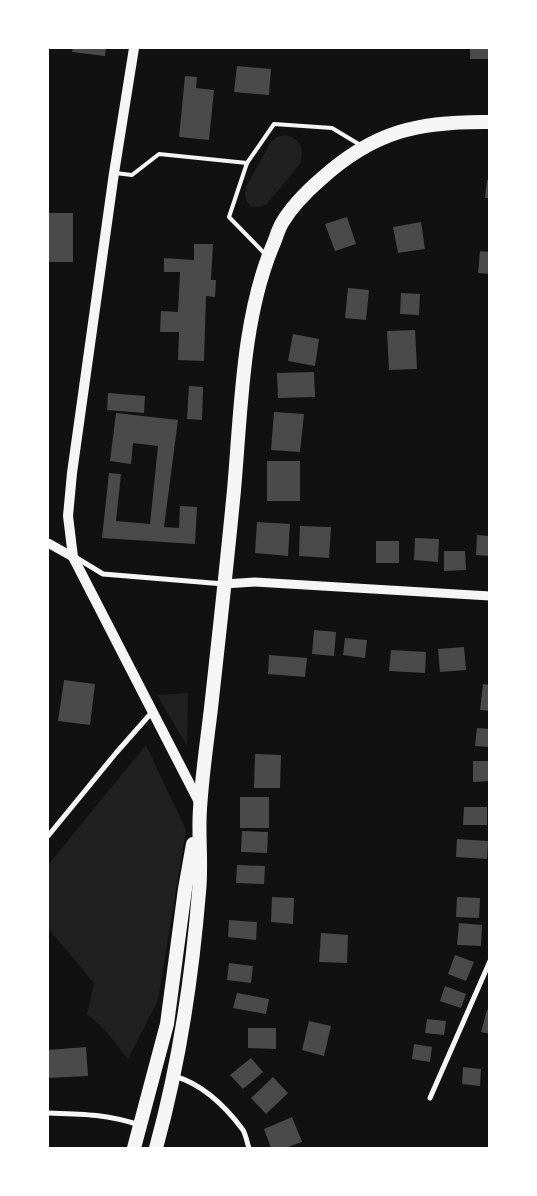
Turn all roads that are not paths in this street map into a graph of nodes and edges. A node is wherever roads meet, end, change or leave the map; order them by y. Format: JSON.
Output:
{"nodes":[{"id":1,"x":134,"y":48,"type":"edge"},
{"id":2,"x":490,"y":122,"type":"edge"},
{"id":3,"x":364,"y":147,"type":"junction"},
{"id":4,"x":247,"y":163,"type":"junction"},
{"id":5,"x":114,"y":173,"type":"junction"},
{"id":6,"x":268,"y":256,"type":"junction"},
{"id":7,"x":48,"y":543,"type":"edge"},
{"id":8,"x":74,"y":557,"type":"junction"},
{"id":9,"x":224,"y":584,"type":"junction"},
{"id":10,"x":490,"y":596,"type":"edge"},
{"id":11,"x":153,"y":711,"type":"junction"},
{"id":12,"x":200,"y":808,"type":"junction"},
{"id":13,"x":48,"y":836,"type":"edge"},
{"id":14,"x":490,"y":961,"type":"edge"},
{"id":15,"x":174,"y":1076,"type":"junction"},
{"id":16,"x":430,"y":1098,"type":"dead end"},
{"id":17,"x":48,"y":1114,"type":"edge"},
{"id":18,"x":140,"y":1125,"type":"junction"},
{"id":19,"x":134,"y":1148,"type":"edge"},
{"id":20,"x":156,"y":1148,"type":"edge"},
{"id":21,"x":250,"y":1148,"type":"edge"}],
"edges":[{"from":1,"to":5,"type":"main road"},
{"from":2,"to":3,"type":"highway"},
{"from":3,"to":4,"type":"lane"},
{"from":3,"to":6,"type":"highway"},
{"from":4,"to":5,"type":"lane"},
{"from":4,"to":6,"type":"lane"},
{"from":5,"to":8,"type":"main road"},
{"from":6,"to":9,"type":"highway"},
{"from":7,"to":8,"type":"street"},
{"from":8,"to":9,"type":"street"},
{"from":8,"to":11,"type":"main road"},
{"from":9,"to":10,"type":"street"},
{"from":9,"to":12,"type":"highway"},
{"from":11,"to":12,"type":"main road"},
{"from":11,"to":13,"type":"street"},
{"from":12,"to":15,"type":"highway"},
{"from":12,"to":18,"type":"highway"},
{"from":14,"to":16,"type":"street"},
{"from":15,"to":20,"type":"highway"},
{"from":15,"to":21,"type":"street"},
{"from":17,"to":18,"type":"street"},
{"from":18,"to":19,"type":"highway"}]}
